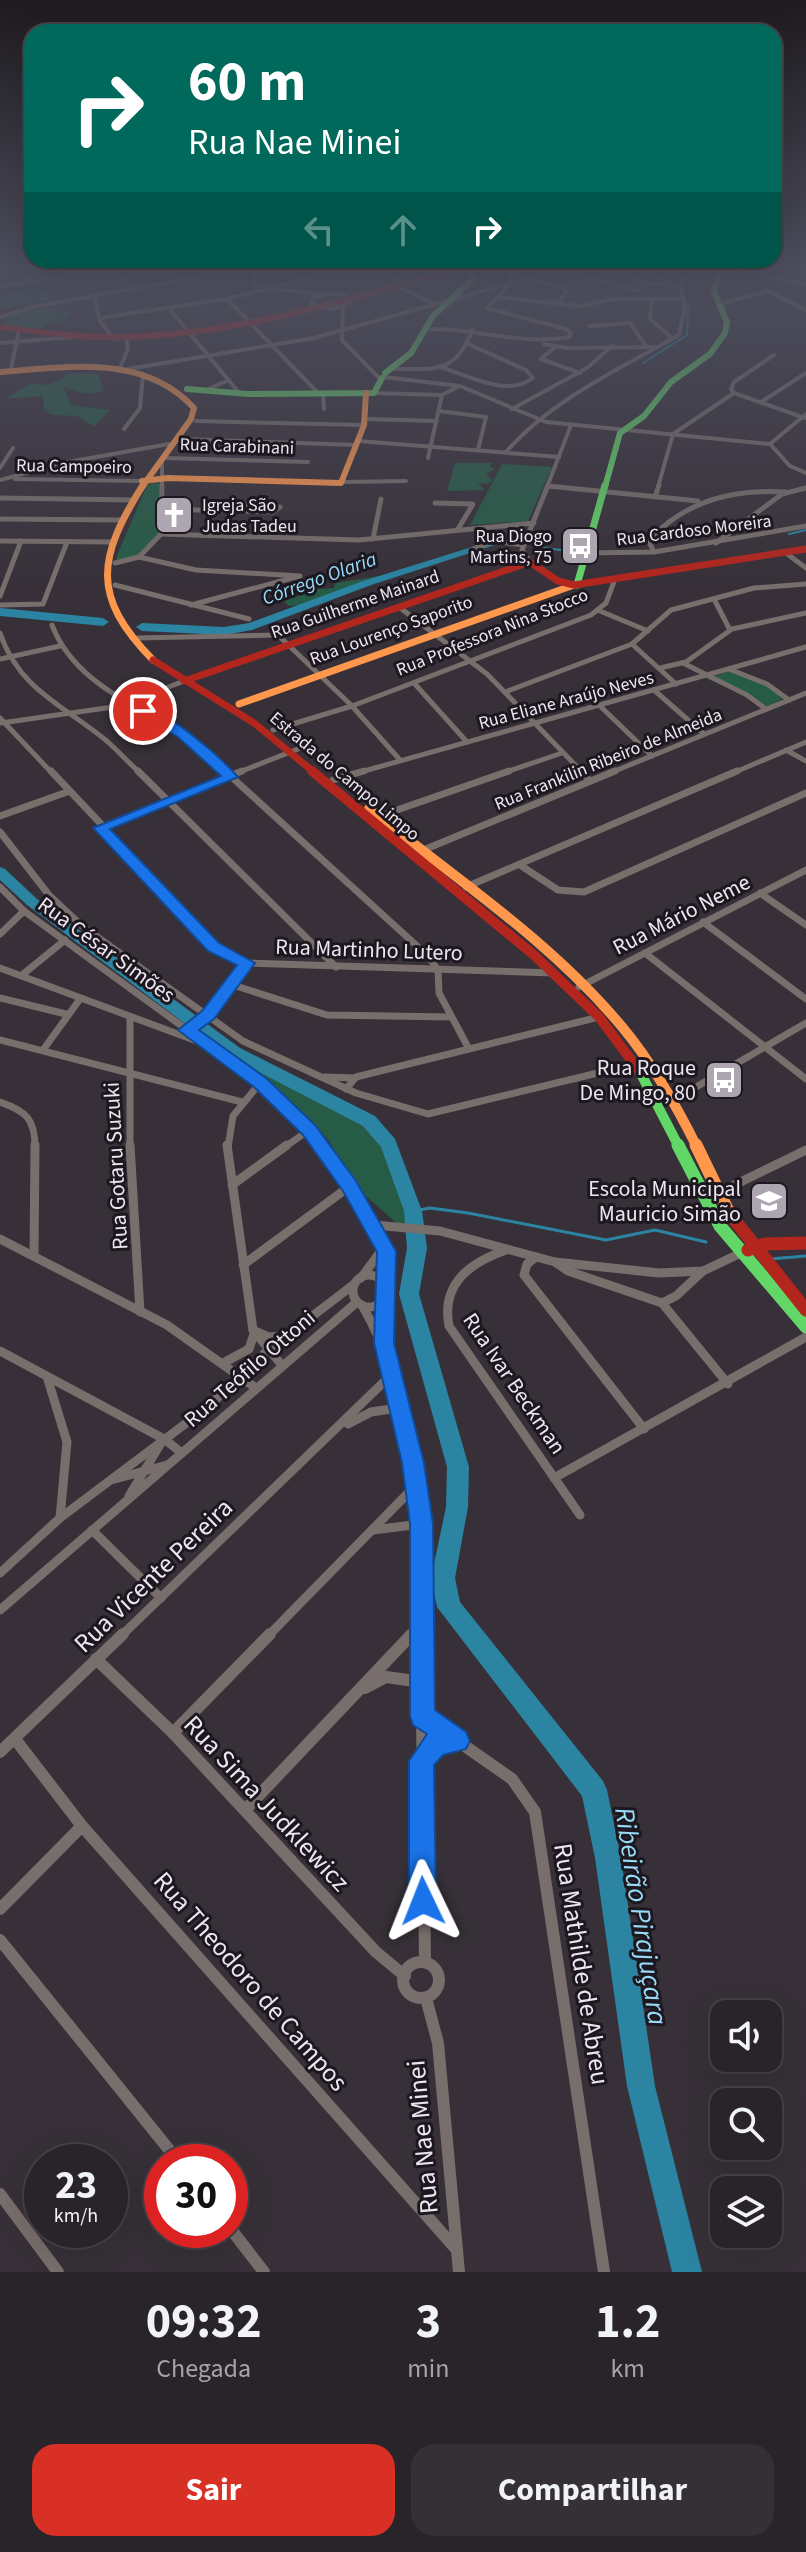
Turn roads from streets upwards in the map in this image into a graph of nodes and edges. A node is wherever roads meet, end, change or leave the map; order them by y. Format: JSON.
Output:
{"nodes":[{"id":1,"x":123,"y":372,"type":"edge"},
{"id":2,"x":140,"y":372,"type":"edge"},
{"id":3,"x":222,"y":372,"type":"edge"},
{"id":4,"x":299,"y":372,"type":"edge"},
{"id":5,"x":391,"y":372,"type":"edge"},
{"id":6,"x":456,"y":372,"type":"edge"},
{"id":7,"x":528,"y":372,"type":"edge"},
{"id":8,"x":614,"y":372,"type":"edge"},
{"id":9,"x":684,"y":372,"type":"edge"},
{"id":10,"x":749,"y":372,"type":"edge"},
{"id":11,"x":382,"y":373,"type":"junction"},
{"id":12,"x":580,"y":373,"type":"edge"},
{"id":13,"x":806,"y":373,"type":"edge"},
{"id":14,"x":143,"y":374,"type":"junction"},
{"id":15,"x":229,"y":380,"type":"junction"},
{"id":16,"x":460,"y":386,"type":"junction"},
{"id":17,"x":187,"y":389,"type":"junction"},
{"id":18,"x":206,"y":390,"type":"junction"},
{"id":19,"x":320,"y":393,"type":"junction"},
{"id":20,"x":370,"y":393,"type":"junction"},
{"id":21,"x":734,"y":393,"type":"junction"},
{"id":22,"x":240,"y":394,"type":"junction"},
{"id":23,"x":442,"y":395,"type":"junction"},
{"id":24,"x":761,"y":402,"type":"junction"},
{"id":25,"x":324,"y":409,"type":"dead end"},
{"id":26,"x":512,"y":409,"type":"junction"},
{"id":27,"x":439,"y":411,"type":"junction"},
{"id":28,"x":805,"y":416,"type":"edge"},
{"id":29,"x":539,"y":420,"type":"junction"},
{"id":30,"x":196,"y":421,"type":"junction"},
{"id":31,"x":437,"y":421,"type":"junction"},
{"id":32,"x":365,"y":422,"type":"junction"},
{"id":33,"x":571,"y":425,"type":"junction"},
{"id":34,"x":124,"y":429,"type":"dead end"},
{"id":35,"x":622,"y":430,"type":"junction"},
{"id":36,"x":673,"y":434,"type":"junction"},
{"id":37,"x":181,"y":439,"type":"junction"},
{"id":38,"x":358,"y":443,"type":"junction"},
{"id":39,"x":169,"y":444,"type":"junction"},
{"id":40,"x":770,"y":444,"type":"junction"},
{"id":41,"x":431,"y":446,"type":"junction"},
{"id":42,"x":13,"y":448,"type":"dead end"},
{"id":43,"x":478,"y":450,"type":"junction"},
{"id":44,"x":506,"y":452,"type":"junction"},
{"id":45,"x":550,"y":456,"type":"junction"},
{"id":46,"x":559,"y":457,"type":"junction"},
{"id":47,"x":428,"y":458,"type":"dead end"},
{"id":48,"x":164,"y":459,"type":"junction"},
{"id":49,"x":308,"y":462,"type":"dead end"},
{"id":50,"x":556,"y":465,"type":"junction"},
{"id":51,"x":0,"y":468,"type":"edge"},
{"id":52,"x":806,"y":473,"type":"edge"},
{"id":53,"x":2,"y":479,"type":"edge"},
{"id":54,"x":150,"y":480,"type":"junction"},
{"id":55,"x":406,"y":481,"type":"dead end"},
{"id":56,"x":341,"y":482,"type":"junction"},
{"id":57,"x":548,"y":486,"type":"junction"},
{"id":58,"x":806,"y":488,"type":"edge"},
{"id":59,"x":602,"y":492,"type":"junction"},
{"id":60,"x":786,"y":492,"type":"junction"},
{"id":61,"x":655,"y":497,"type":"junction"},
{"id":62,"x":0,"y":498,"type":"edge"},
{"id":63,"x":381,"y":499,"type":"dead end"},
{"id":64,"x":133,"y":500,"type":"junction"},
{"id":65,"x":699,"y":502,"type":"junction"},
{"id":66,"x":435,"y":503,"type":"dead end"},
{"id":67,"x":233,"y":504,"type":"dead end"},
{"id":68,"x":160,"y":509,"type":"junction"},
{"id":69,"x":0,"y":519,"type":"edge"},
{"id":70,"x":124,"y":520,"type":"junction"},
{"id":71,"x":534,"y":523,"type":"junction"},
{"id":72,"x":806,"y":526,"type":"edge"},
{"id":73,"x":486,"y":527,"type":"junction"},
{"id":74,"x":458,"y":529,"type":"junction"},
{"id":75,"x":161,"y":534,"type":"junction"},
{"id":76,"x":373,"y":539,"type":"junction"},
{"id":77,"x":0,"y":541,"type":"edge"},
{"id":78,"x":21,"y":541,"type":"junction"},
{"id":79,"x":67,"y":542,"type":"junction"},
{"id":80,"x":716,"y":543,"type":"junction"},
{"id":81,"x":524,"y":545,"type":"junction"},
{"id":82,"x":112,"y":546,"type":"junction"},
{"id":83,"x":473,"y":549,"type":"dead end"},
{"id":84,"x":806,"y":549,"type":"edge"},
{"id":85,"x":654,"y":552,"type":"junction"},
{"id":86,"x":585,"y":553,"type":"junction"},
{"id":87,"x":786,"y":553,"type":"junction"},
{"id":88,"x":139,"y":557,"type":"junction"},
{"id":89,"x":530,"y":562,"type":"junction"},
{"id":90,"x":115,"y":563,"type":"junction"},
{"id":91,"x":806,"y":568,"type":"edge"},
{"id":92,"x":277,"y":574,"type":"junction"},
{"id":93,"x":615,"y":579,"type":"junction"},
{"id":94,"x":280,"y":582,"type":"junction"},
{"id":95,"x":806,"y":584,"type":"edge"},
{"id":96,"x":115,"y":585,"type":"junction"},
{"id":97,"x":576,"y":585,"type":"junction"},
{"id":98,"x":556,"y":586,"type":"junction"},
{"id":99,"x":0,"y":596,"type":"edge"},
{"id":100,"x":714,"y":599,"type":"junction"},
{"id":101,"x":0,"y":605,"type":"edge"},
{"id":102,"x":191,"y":605,"type":"junction"},
{"id":103,"x":399,"y":607,"type":"junction"},
{"id":104,"x":600,"y":611,"type":"junction"},
{"id":105,"x":806,"y":613,"type":"edge"},
{"id":106,"x":249,"y":619,"type":"dead end"},
{"id":107,"x":52,"y":625,"type":"dead end"},
{"id":108,"x":730,"y":630,"type":"junction"},
{"id":109,"x":648,"y":631,"type":"junction"},
{"id":110,"x":0,"y":633,"type":"edge"},
{"id":111,"x":434,"y":634,"type":"junction"},
{"id":112,"x":137,"y":638,"type":"junction"},
{"id":113,"x":632,"y":644,"type":"junction"},
{"id":114,"x":60,"y":646,"type":"junction"},
{"id":115,"x":289,"y":646,"type":"junction"},
{"id":116,"x":806,"y":647,"type":"edge"},
{"id":117,"x":4,"y":658,"type":"edge"},
{"id":118,"x":472,"y":662,"type":"junction"},
{"id":119,"x":683,"y":663,"type":"junction"},
{"id":120,"x":660,"y":668,"type":"junction"},
{"id":121,"x":728,"y":668,"type":"junction"},
{"id":122,"x":320,"y":675,"type":"junction"},
{"id":123,"x":702,"y":677,"type":"junction"},
{"id":124,"x":188,"y":680,"type":"junction"},
{"id":125,"x":414,"y":683,"type":"junction"},
{"id":126,"x":676,"y":684,"type":"junction"},
{"id":127,"x":654,"y":690,"type":"junction"},
{"id":128,"x":505,"y":692,"type":"junction"},
{"id":129,"x":806,"y":693,"type":"edge"},
{"id":130,"x":789,"y":700,"type":"junction"},
{"id":131,"x":128,"y":704,"type":"junction"},
{"id":132,"x":239,"y":704,"type":"junction"},
{"id":133,"x":599,"y":705,"type":"junction"},
{"id":134,"x":352,"y":706,"type":"junction"},
{"id":135,"x":766,"y":709,"type":"junction"},
{"id":136,"x":67,"y":714,"type":"junction"},
{"id":137,"x":2,"y":721,"type":"edge"},
{"id":138,"x":534,"y":723,"type":"junction"},
{"id":139,"x":273,"y":730,"type":"junction"},
{"id":140,"x":704,"y":734,"type":"junction"},
{"id":141,"x":467,"y":742,"type":"junction"},
{"id":142,"x":806,"y":742,"type":"edge"},
{"id":143,"x":786,"y":750,"type":"junction"},
{"id":144,"x":294,"y":751,"type":"junction"},
{"id":145,"x":562,"y":753,"type":"junction"},
{"id":146,"x":652,"y":756,"type":"junction"},
{"id":147,"x":400,"y":760,"type":"junction"},
{"id":148,"x":806,"y":761,"type":"edge"},
{"id":149,"x":231,"y":777,"type":"junction"},
{"id":150,"x":333,"y":780,"type":"junction"},
{"id":151,"x":590,"y":781,"type":"junction"},
{"id":152,"x":67,"y":792,"type":"junction"},
{"id":153,"x":806,"y":793,"type":"edge"},
{"id":154,"x":166,"y":802,"type":"junction"},
{"id":155,"x":0,"y":816,"type":"edge"},
{"id":156,"x":374,"y":818,"type":"junction"},
{"id":157,"x":100,"y":828,"type":"junction"},
{"id":158,"x":0,"y":832,"type":"edge"},
{"id":159,"x":421,"y":851,"type":"junction"},
{"id":160,"x":520,"y":865,"type":"junction"},
{"id":161,"x":806,"y":870,"type":"edge"},
{"id":162,"x":0,"y":887,"type":"edge"},
{"id":163,"x":466,"y":888,"type":"junction"},
{"id":164,"x":760,"y":893,"type":"junction"},
{"id":165,"x":24,"y":911,"type":"junction"},
{"id":166,"x":703,"y":922,"type":"junction"},
{"id":167,"x":806,"y":925,"type":"edge"},
{"id":168,"x":0,"y":934,"type":"edge"},
{"id":169,"x":65,"y":940,"type":"junction"},
{"id":170,"x":645,"y":953,"type":"junction"},
{"id":171,"x":247,"y":963,"type":"junction"},
{"id":172,"x":336,"y":967,"type":"junction"},
{"id":173,"x":0,"y":968,"type":"edge"},
{"id":174,"x":438,"y":970,"type":"junction"},
{"id":175,"x":553,"y":973,"type":"junction"},
{"id":176,"x":22,"y":975,"type":"junction"},
{"id":177,"x":233,"y":985,"type":"junction"},
{"id":178,"x":577,"y":988,"type":"junction"},
{"id":179,"x":0,"y":998,"type":"edge"},
{"id":180,"x":80,"y":999,"type":"junction"},
{"id":181,"x":806,"y":999,"type":"edge"},
{"id":182,"x":163,"y":1012,"type":"junction"},
{"id":183,"x":66,"y":1014,"type":"junction"},
{"id":184,"x":205,"y":1017,"type":"junction"},
{"id":185,"x":451,"y":1017,"type":"junction"},
{"id":186,"x":599,"y":1017,"type":"junction"},
{"id":187,"x":130,"y":1018,"type":"junction"},
{"id":188,"x":806,"y":1023,"type":"edge"},
{"id":189,"x":148,"y":1024,"type":"junction"},
{"id":190,"x":186,"y":1031,"type":"junction"},
{"id":191,"x":0,"y":1040,"type":"edge"},
{"id":192,"x":766,"y":1046,"type":"junction"},
{"id":193,"x":469,"y":1049,"type":"junction"},
{"id":194,"x":43,"y":1050,"type":"junction"},
{"id":195,"x":635,"y":1064,"type":"junction"},
{"id":196,"x":128,"y":1073,"type":"junction"},
{"id":197,"x":308,"y":1073,"type":"junction"},
{"id":198,"x":356,"y":1077,"type":"junction"},
{"id":199,"x":806,"y":1079,"type":"edge"},
{"id":200,"x":260,"y":1083,"type":"junction"},
{"id":201,"x":346,"y":1089,"type":"junction"},
{"id":202,"x":672,"y":1101,"type":"junction"},
{"id":203,"x":0,"y":1102,"type":"edge"},
{"id":204,"x":242,"y":1102,"type":"junction"},
{"id":205,"x":309,"y":1130,"type":"junction"},
{"id":206,"x":806,"y":1150,"type":"edge"},
{"id":207,"x":232,"y":1185,"type":"junction"},
{"id":208,"x":350,"y":1186,"type":"junction"},
{"id":209,"x":718,"y":1193,"type":"junction"},
{"id":210,"x":374,"y":1225,"type":"junction"},
{"id":211,"x":402,"y":1230,"type":"junction"},
{"id":212,"x":381,"y":1236,"type":"junction"},
{"id":213,"x":0,"y":1239,"type":"edge"},
{"id":214,"x":806,"y":1243,"type":"edge"},
{"id":215,"x":384,"y":1247,"type":"junction"},
{"id":216,"x":507,"y":1250,"type":"junction"},
{"id":217,"x":747,"y":1250,"type":"junction"},
{"id":218,"x":34,"y":1256,"type":"junction"},
{"id":219,"x":536,"y":1257,"type":"junction"},
{"id":220,"x":555,"y":1262,"type":"junction"},
{"id":221,"x":243,"y":1265,"type":"junction"},
{"id":222,"x":703,"y":1271,"type":"junction"},
{"id":223,"x":357,"y":1281,"type":"junction"},
{"id":224,"x":386,"y":1292,"type":"junction"},
{"id":225,"x":359,"y":1303,"type":"junction"},
{"id":226,"x":662,"y":1303,"type":"junction"},
{"id":227,"x":806,"y":1310,"type":"edge"},
{"id":228,"x":140,"y":1312,"type":"junction"},
{"id":229,"x":806,"y":1327,"type":"edge"},
{"id":230,"x":253,"y":1332,"type":"junction"},
{"id":231,"x":288,"y":1335,"type":"junction"},
{"id":232,"x":806,"y":1337,"type":"edge"},
{"id":233,"x":384,"y":1343,"type":"junction"},
{"id":234,"x":268,"y":1350,"type":"junction"},
{"id":235,"x":0,"y":1351,"type":"edge"},
{"id":236,"x":225,"y":1362,"type":"junction"},
{"id":237,"x":281,"y":1364,"type":"junction"},
{"id":238,"x":242,"y":1375,"type":"junction"},
{"id":239,"x":390,"y":1376,"type":"junction"},
{"id":240,"x":47,"y":1379,"type":"junction"},
{"id":241,"x":728,"y":1384,"type":"junction"},
{"id":242,"x":256,"y":1388,"type":"junction"},
{"id":243,"x":398,"y":1408,"type":"junction"},
{"id":244,"x":644,"y":1429,"type":"junction"},
{"id":245,"x":336,"y":1430,"type":"junction"},
{"id":246,"x":164,"y":1439,"type":"junction"},
{"id":247,"x":182,"y":1453,"type":"junction"},
{"id":248,"x":168,"y":1465,"type":"junction"},
{"id":249,"x":143,"y":1471,"type":"junction"},
{"id":250,"x":554,"y":1478,"type":"junction"},
{"id":251,"x":106,"y":1481,"type":"junction"},
{"id":252,"x":417,"y":1484,"type":"junction"},
{"id":253,"x":125,"y":1502,"type":"junction"},
{"id":254,"x":580,"y":1515,"type":"dead end"},
{"id":255,"x":60,"y":1518,"type":"junction"},
{"id":256,"x":421,"y":1524,"type":"junction"},
{"id":257,"x":92,"y":1530,"type":"junction"},
{"id":258,"x":368,"y":1532,"type":"junction"},
{"id":259,"x":0,"y":1573,"type":"edge"},
{"id":260,"x":161,"y":1598,"type":"junction"},
{"id":261,"x":0,"y":1610,"type":"edge"},
{"id":262,"x":420,"y":1625,"type":"junction"},
{"id":263,"x":96,"y":1659,"type":"junction"},
{"id":264,"x":422,"y":1682,"type":"junction"},
{"id":265,"x":351,"y":1698,"type":"junction"},
{"id":266,"x":422,"y":1716,"type":"junction"},
{"id":267,"x":173,"y":1733,"type":"junction"},
{"id":268,"x":15,"y":1739,"type":"junction"},
{"id":269,"x":458,"y":1741,"type":"junction"},
{"id":270,"x":0,"y":1752,"type":"edge"},
{"id":271,"x":421,"y":1761,"type":"junction"},
{"id":272,"x":245,"y":1810,"type":"junction"},
{"id":273,"x":82,"y":1826,"type":"junction"},
{"id":274,"x":0,"y":1909,"type":"edge"},
{"id":275,"x":0,"y":1940,"type":"edge"},
{"id":276,"x":425,"y":1961,"type":"junction"},
{"id":277,"x":405,"y":1976,"type":"junction"},
{"id":278,"x":426,"y":1998,"type":"junction"},
{"id":279,"x":164,"y":2144,"type":"edge"},
{"id":280,"x":0,"y":2194,"type":"edge"},
{"id":281,"x":245,"y":2248,"type":"edge"},
{"id":282,"x":457,"y":2250,"type":"junction"},
{"id":283,"x":58,"y":2272,"type":"edge"},
{"id":284,"x":264,"y":2272,"type":"edge"},
{"id":285,"x":459,"y":2272,"type":"edge"},
{"id":286,"x":604,"y":2272,"type":"edge"}],
"edges":[{"from":1,"to":14,"type":"street","name":"Estrada do Campo Limpo"},
{"from":2,"to":17,"type":"street"},
{"from":3,"to":15,"type":"street"},
{"from":4,"to":19,"type":"street"},
{"from":5,"to":11,"type":"street"},
{"from":6,"to":7,"type":"street"},
{"from":8,"to":29,"type":"street"},
{"from":9,"to":35,"type":"street"},
{"from":10,"to":21,"type":"street"},
{"from":11,"to":16,"type":"street"},
{"from":11,"to":20,"type":"street"},
{"from":12,"to":26,"type":"street"},
{"from":13,"to":24,"type":"street"},
{"from":14,"to":34,"type":"street"},
{"from":14,"to":39,"type":"street","name":"Estrada do Campo Limpo"},
{"from":15,"to":18,"type":"street"},
{"from":15,"to":22,"type":"street"},
{"from":16,"to":23,"type":"street"},
{"from":16,"to":26,"type":"street"},
{"from":17,"to":18,"type":"street"},
{"from":17,"to":30,"type":"street"},
{"from":18,"to":22,"type":"street"},
{"from":19,"to":20,"type":"street"},
{"from":19,"to":22,"type":"street"},
{"from":19,"to":25,"type":"street"},
{"from":20,"to":23,"type":"street"},
{"from":20,"to":32,"type":"street"},
{"from":21,"to":24,"type":"street"},
{"from":21,"to":36,"type":"street"},
{"from":23,"to":27,"type":"street"},
{"from":24,"to":28,"type":"street"},
{"from":26,"to":29,"type":"street"},
{"from":27,"to":31,"type":"street"},
{"from":27,"to":43,"type":"street"},
{"from":28,"to":40,"type":"street"},
{"from":29,"to":33,"type":"street"},
{"from":29,"to":44,"type":"street"},
{"from":30,"to":32,"type":"street"},
{"from":30,"to":37,"type":"street","name":"Estrada do Campo Limpo"},
{"from":31,"to":32,"type":"street"},
{"from":31,"to":41,"type":"street"},
{"from":32,"to":38,"type":"street"},
{"from":33,"to":35,"type":"street"},
{"from":33,"to":46,"type":"street"},
{"from":35,"to":36,"type":"street"},
{"from":35,"to":59,"type":"street"},
{"from":36,"to":40,"type":"street"},
{"from":36,"to":61,"type":"street"},
{"from":37,"to":38,"type":"street"},
{"from":37,"to":48,"type":"street","name":"Estrada do Campo Limpo"},
{"from":38,"to":41,"type":"street"},
{"from":38,"to":56,"type":"street"},
{"from":39,"to":53,"type":"street"},
{"from":39,"to":54,"type":"street","name":"Estrada do Campo Limpo"},
{"from":40,"to":52,"type":"street"},
{"from":41,"to":43,"type":"street"},
{"from":41,"to":47,"type":"street"},
{"from":42,"to":51,"type":"street"},
{"from":43,"to":44,"type":"street"},
{"from":44,"to":45,"type":"street"},
{"from":45,"to":46,"type":"street"},
{"from":45,"to":50,"type":"street"},
{"from":46,"to":50,"type":"street"},
{"from":48,"to":49,"type":"street","name":"Rua Carabinani"},
{"from":48,"to":54,"type":"street","name":"Estrada do Campo Limpo"},
{"from":50,"to":57,"type":"street"},
{"from":53,"to":54,"type":"street","name":"Rua Campoeiro"},
{"from":54,"to":56,"type":"street"},
{"from":54,"to":64,"type":"street","name":"Estrada do Campo Limpo"},
{"from":54,"to":68,"type":"street"},
{"from":54,"to":90,"type":"street","name":"Estrada do Campo Limpo"},
{"from":55,"to":56,"type":"street"},
{"from":57,"to":59,"type":"street"},
{"from":57,"to":71,"type":"street"},
{"from":58,"to":60,"type":"street"},
{"from":59,"to":61,"type":"street"},
{"from":59,"to":86,"type":"street"},
{"from":60,"to":65,"type":"street"},
{"from":60,"to":80,"type":"street"},
{"from":61,"to":65,"type":"street"},
{"from":62,"to":64,"type":"street"},
{"from":63,"to":76,"type":"street"},
{"from":64,"to":70,"type":"street","name":"Estrada do Campo Limpo"},
{"from":65,"to":85,"type":"street"},
{"from":66,"to":74,"type":"street"},
{"from":67,"to":68,"type":"street"},
{"from":68,"to":75,"type":"street"},
{"from":69,"to":70,"type":"street"},
{"from":70,"to":82,"type":"street","name":"Estrada do Campo Limpo"},
{"from":71,"to":73,"type":"street"},
{"from":71,"to":81,"type":"street"},
{"from":72,"to":80,"type":"street","name":"Rua Cardoso Moreira"},
{"from":73,"to":74,"type":"street"},
{"from":73,"to":81,"type":"street"},
{"from":74,"to":76,"type":"street"},
{"from":75,"to":76,"type":"street"},
{"from":75,"to":88,"type":"street"},
{"from":77,"to":78,"type":"street"},
{"from":78,"to":79,"type":"street"},
{"from":78,"to":99,"type":"street"},
{"from":79,"to":82,"type":"street"},
{"from":79,"to":101,"type":"street"},
{"from":80,"to":85,"type":"street","name":"Rua Cardoso Moreira"},
{"from":81,"to":83,"type":"street"},
{"from":81,"to":89,"type":"street"},
{"from":82,"to":90,"type":"street"},
{"from":82,"to":124,"type":"street","name":"Estrada do Campo Limpo"},
{"from":84,"to":87,"type":"street","name":"Rua Professora Nina Stocco"},
{"from":85,"to":86,"type":"street","name":"Rua Cardoso Moreira"},
{"from":86,"to":97,"type":"street"},
{"from":87,"to":91,"type":"street"},
{"from":87,"to":93,"type":"street","name":"Rua Professora Nina Stocco"},
{"from":88,"to":90,"type":"street"},
{"from":88,"to":92,"type":"street"},
{"from":89,"to":98,"type":"street"},
{"from":89,"to":103,"type":"street","name":"Rua Guilherme Mainard"},
{"from":90,"to":96,"type":"street","name":"Estrada do Campo Limpo"},
{"from":92,"to":94,"type":"street"},
{"from":92,"to":94,"type":"street"},
{"from":93,"to":97,"type":"street","name":"Rua Lourenço Saporito"},
{"from":93,"to":104,"type":"street","name":"Rua Professora Nina Stocco"},
{"from":94,"to":102,"type":"street"},
{"from":95,"to":100,"type":"street"},
{"from":96,"to":102,"type":"street"},
{"from":96,"to":112,"type":"street","name":"Estrada do Campo Limpo"},
{"from":97,"to":98,"type":"street","name":"Rua Lourenço Saporito"},
{"from":98,"to":111,"type":"street","name":"Rua Lourenço Saporito"},
{"from":100,"to":108,"type":"street"},
{"from":100,"to":109,"type":"street"},
{"from":102,"to":106,"type":"street"},
{"from":103,"to":111,"type":"street"},
{"from":103,"to":115,"type":"street","name":"Rua Guilherme Mainard"},
{"from":104,"to":109,"type":"street"},
{"from":104,"to":118,"type":"street","name":"Rua Professora Nina Stocco"},
{"from":105,"to":108,"type":"street"},
{"from":107,"to":114,"type":"street"},
{"from":108,"to":119,"type":"street"},
{"from":109,"to":113,"type":"street"},
{"from":110,"to":117,"type":"street"},
{"from":111,"to":118,"type":"street"},
{"from":111,"to":122,"type":"street","name":"Rua Lourenço Saporito"},
{"from":112,"to":115,"type":"street"},
{"from":112,"to":124,"type":"street","name":"Estrada do Campo Limpo"},
{"from":113,"to":120,"type":"street"},
{"from":113,"to":128,"type":"street"},
{"from":114,"to":117,"type":"street"},
{"from":114,"to":131,"type":"street"},
{"from":115,"to":122,"type":"street"},
{"from":115,"to":124,"type":"street","name":"Rua Guilherme Mainard"},
{"from":116,"to":121,"type":"street","name":"Rua Eliane Araújo Neves"},
{"from":117,"to":136,"type":"street"},
{"from":118,"to":125,"type":"street","name":"Rua Professora Nina Stocco"},
{"from":118,"to":128,"type":"street"},
{"from":119,"to":120,"type":"street"},
{"from":119,"to":123,"type":"street"},
{"from":120,"to":126,"type":"street"},
{"from":121,"to":123,"type":"street","name":"Rua Eliane Araújo Neves"},
{"from":121,"to":130,"type":"street"},
{"from":122,"to":132,"type":"street","name":"Rua Lourenço Saporito"},
{"from":122,"to":134,"type":"street"},
{"from":123,"to":126,"type":"street","name":"Rua Eliane Araújo Neves"},
{"from":123,"to":135,"type":"street"},
{"from":124,"to":131,"type":"street"},
{"from":124,"to":132,"type":"street","name":"Estrada do Campo Limpo"},
{"from":124,"to":144,"type":"street","name":"Estrada do Campo Limpo"},
{"from":125,"to":134,"type":"street","name":"Rua Professora Nina Stocco"},
{"from":125,"to":141,"type":"street"},
{"from":126,"to":127,"type":"street","name":"Rua Eliane Araújo Neves"},
{"from":127,"to":133,"type":"street","name":"Rua Eliane Araújo Neves"},
{"from":127,"to":140,"type":"street"},
{"from":128,"to":138,"type":"street"},
{"from":129,"to":130,"type":"street","name":"Rua Frankilin Ribeiro de Almeida"},
{"from":130,"to":135,"type":"street","name":"Rua Frankilin Ribeiro de Almeida"},
{"from":131,"to":136,"type":"street"},
{"from":131,"to":149,"type":"street"},
{"from":132,"to":139,"type":"street","name":"Estrada do Campo Limpo"},
{"from":133,"to":138,"type":"street","name":"Rua Eliane Araújo Neves"},
{"from":133,"to":146,"type":"street"},
{"from":134,"to":139,"type":"street","name":"Rua Professora Nina Stocco"},
{"from":134,"to":147,"type":"street"},
{"from":135,"to":140,"type":"street","name":"Rua Frankilin Ribeiro de Almeida"},
{"from":136,"to":137,"type":"street"},
{"from":136,"to":154,"type":"street"},
{"from":137,"to":152,"type":"street","name":"Rua Martinho Lutero"},
{"from":138,"to":141,"type":"street","name":"Rua Eliane Araújo Neves"},
{"from":138,"to":145,"type":"street"},
{"from":139,"to":144,"type":"street","name":"Estrada do Campo Limpo"},
{"from":140,"to":146,"type":"street","name":"Rua Frankilin Ribeiro de Almeida"},
{"from":141,"to":147,"type":"street","name":"Rua Eliane Araújo Neves"},
{"from":142,"to":143,"type":"street"},
{"from":143,"to":148,"type":"street"},
{"from":143,"to":160,"type":"street"},
{"from":144,"to":149,"type":"street"},
{"from":144,"to":150,"type":"street","name":"Estrada do Campo Limpo"},
{"from":144,"to":156,"type":"street","name":"Estrada do Campo Limpo"},
{"from":145,"to":151,"type":"street"},
{"from":145,"to":156,"type":"street"},
{"from":146,"to":151,"type":"street","name":"Rua Frankilin Ribeiro de Almeida"},
{"from":147,"to":150,"type":"street","name":"Rua Eliane Araújo Neves"},
{"from":149,"to":154,"type":"street"},
{"from":149,"to":174,"type":"street"},
{"from":150,"to":156,"type":"street","name":"Estrada do Campo Limpo"},
{"from":151,"to":159,"type":"street","name":"Rua Frankilin Ribeiro de Almeida"},
{"from":152,"to":155,"type":"street"},
{"from":152,"to":157,"type":"street","name":"Rua Martinho Lutero"},
{"from":153,"to":160,"type":"street"},
{"from":154,"to":157,"type":"street"},
{"from":154,"to":172,"type":"street"},
{"from":156,"to":159,"type":"street","name":"Estrada do Campo Limpo"},
{"from":156,"to":175,"type":"street","name":"Estrada do Campo Limpo"},
{"from":157,"to":171,"type":"street","name":"Rua Martinho Lutero"},
{"from":158,"to":184,"type":"street"},
{"from":159,"to":163,"type":"street","name":"Estrada do Campo Limpo"},
{"from":160,"to":163,"type":"street"},
{"from":161,"to":164,"type":"street","name":"Rua Mário Neme"},
{"from":162,"to":165,"type":"street","name":"Rua César Simões"},
{"from":163,"to":178,"type":"street","name":"Estrada do Campo Limpo"},
{"from":164,"to":166,"type":"street","name":"Rua Mário Neme"},
{"from":164,"to":167,"type":"street"},
{"from":165,"to":168,"type":"street"},
{"from":165,"to":169,"type":"street","name":"Rua César Simões"},
{"from":166,"to":170,"type":"street","name":"Rua Mário Neme"},
{"from":166,"to":181,"type":"street"},
{"from":169,"to":176,"type":"street"},
{"from":169,"to":182,"type":"street","name":"Rua César Simões"},
{"from":170,"to":178,"type":"street","name":"Rua Mário Neme"},
{"from":170,"to":192,"type":"street"},
{"from":171,"to":172,"type":"street","name":"Rua Martinho Lutero"},
{"from":171,"to":177,"type":"street"},
{"from":172,"to":174,"type":"street","name":"Rua Martinho Lutero"},
{"from":173,"to":176,"type":"street"},
{"from":174,"to":175,"type":"street","name":"Rua Martinho Lutero"},
{"from":174,"to":185,"type":"street"},
{"from":175,"to":178,"type":"street","name":"Estrada do Campo Limpo"},
{"from":176,"to":180,"type":"street"},
{"from":177,"to":184,"type":"street"},
{"from":177,"to":185,"type":"street"},
{"from":178,"to":186,"type":"street","name":"Estrada do Campo Limpo"},
{"from":178,"to":202,"type":"street","name":"Estrada do Campo Limpo"},
{"from":179,"to":183,"type":"street"},
{"from":180,"to":183,"type":"street"},
{"from":180,"to":187,"type":"street"},
{"from":182,"to":189,"type":"street"},
{"from":182,"to":190,"type":"street","name":"Rua César Simões"},
{"from":183,"to":194,"type":"street"},
{"from":184,"to":190,"type":"street"},
{"from":184,"to":197,"type":"street"},
{"from":185,"to":193,"type":"street"},
{"from":186,"to":193,"type":"street"},
{"from":186,"to":195,"type":"street","name":"Estrada do Campo Limpo"},
{"from":187,"to":189,"type":"street"},
{"from":187,"to":196,"type":"street","name":"Rua Gotaru Suzuki"},
{"from":188,"to":192,"type":"street"},
{"from":189,"to":190,"type":"street"},
{"from":190,"to":200,"type":"street"},
{"from":191,"to":194,"type":"street"},
{"from":192,"to":199,"type":"street"},
{"from":192,"to":202,"type":"street"},
{"from":193,"to":198,"type":"street"},
{"from":194,"to":196,"type":"street"},
{"from":195,"to":201,"type":"street"},
{"from":195,"to":217,"type":"street","name":"Estrada do Campo Limpo"},
{"from":196,"to":204,"type":"street"},
{"from":196,"to":228,"type":"street","name":"Rua Gotaru Suzuki"},
{"from":197,"to":198,"type":"street"},
{"from":197,"to":201,"type":"street"},
{"from":198,"to":201,"type":"street"},
{"from":200,"to":204,"type":"street"},
{"from":200,"to":205,"type":"street"},
{"from":202,"to":209,"type":"street","name":"Estrada do Campo Limpo"},
{"from":203,"to":218,"type":"street"},
{"from":204,"to":207,"type":"street"},
{"from":205,"to":207,"type":"street"},
{"from":205,"to":208,"type":"street"},
{"from":206,"to":209,"type":"street"},
{"from":207,"to":221,"type":"street"},
{"from":208,"to":210,"type":"street"},
{"from":208,"to":221,"type":"street"},
{"from":209,"to":217,"type":"street","name":"Estrada do Campo Limpo"},
{"from":210,"to":211,"type":"street"},
{"from":210,"to":212,"type":"street"},
{"from":211,"to":212,"type":"street"},
{"from":211,"to":216,"type":"street"},
{"from":212,"to":215,"type":"street"},
{"from":213,"to":218,"type":"street"},
{"from":214,"to":217,"type":"street"},
{"from":215,"to":223,"type":"street"},
{"from":215,"to":224,"type":"street"},
{"from":216,"to":219,"type":"street"},
{"from":216,"to":250,"type":"street","name":"Rua Ivar Beckman"},
{"from":217,"to":222,"type":"street"},
{"from":217,"to":227,"type":"street","name":"Estrada do Campo Limpo"},
{"from":217,"to":229,"type":"street","name":"Estrada do Campo Limpo"},
{"from":218,"to":228,"type":"street"},
{"from":219,"to":220,"type":"street"},
{"from":219,"to":244,"type":"street"},
{"from":220,"to":222,"type":"street"},
{"from":220,"to":226,"type":"street"},
{"from":221,"to":230,"type":"street"},
{"from":222,"to":226,"type":"street"},
{"from":223,"to":224,"type":"street"},
{"from":223,"to":225,"type":"street"},
{"from":223,"to":231,"type":"street","name":"Rua Teófilo Ottoni"},
{"from":224,"to":225,"type":"street"},
{"from":224,"to":233,"type":"street"},
{"from":225,"to":233,"type":"street"},
{"from":225,"to":237,"type":"street","name":"Rua Teófilo Ottoni"},
{"from":226,"to":241,"type":"street"},
{"from":228,"to":236,"type":"street"},
{"from":230,"to":231,"type":"street"},
{"from":230,"to":234,"type":"street"},
{"from":230,"to":236,"type":"street"},
{"from":231,"to":234,"type":"street","name":"Rua Teófilo Ottoni"},
{"from":232,"to":241,"type":"street"},
{"from":233,"to":239,"type":"street"},
{"from":234,"to":237,"type":"street"},
{"from":234,"to":238,"type":"street","name":"Rua Teófilo Ottoni"},
{"from":235,"to":240,"type":"street"},
{"from":236,"to":238,"type":"street"},
{"from":237,"to":242,"type":"street","name":"Rua Teófilo Ottoni"},
{"from":238,"to":242,"type":"street"},
{"from":238,"to":246,"type":"street","name":"Rua Teófilo Ottoni"},
{"from":239,"to":243,"type":"street"},
{"from":239,"to":245,"type":"street","name":"Rua Vicente Pereira"},
{"from":240,"to":246,"type":"street"},
{"from":240,"to":255,"type":"street"},
{"from":241,"to":244,"type":"street"},
{"from":242,"to":247,"type":"street","name":"Rua Teófilo Ottoni"},
{"from":243,"to":245,"type":"street","name":"Rua Vicente Pereira"},
{"from":243,"to":252,"type":"street"},
{"from":244,"to":250,"type":"street"},
{"from":245,"to":260,"type":"street","name":"Rua Vicente Pereira"},
{"from":246,"to":247,"type":"street"},
{"from":246,"to":249,"type":"street","name":"Rua Teófilo Ottoni"},
{"from":246,"to":251,"type":"street","name":"Rua Teófilo Ottoni"},
{"from":247,"to":248,"type":"street","name":"Rua Teófilo Ottoni"},
{"from":248,"to":249,"type":"street","name":"Rua Teófilo Ottoni"},
{"from":248,"to":253,"type":"street","name":"Rua Teófilo Ottoni"},
{"from":249,"to":251,"type":"street","name":"Rua Teófilo Ottoni"},
{"from":249,"to":253,"type":"street","name":"Rua Teófilo Ottoni"},
{"from":250,"to":254,"type":"street","name":"Rua Ivar Beckman"},
{"from":251,"to":255,"type":"street","name":"Rua Teófilo Ottoni"},
{"from":252,"to":256,"type":"street"},
{"from":252,"to":258,"type":"street"},
{"from":253,"to":257,"type":"street","name":"Rua Teófilo Ottoni"},
{"from":255,"to":259,"type":"street","name":"Rua Teófilo Ottoni"},
{"from":256,"to":258,"type":"street"},
{"from":256,"to":262,"type":"street"},
{"from":257,"to":260,"type":"street"},
{"from":257,"to":261,"type":"street","name":"Rua Teófilo Ottoni"},
{"from":258,"to":267,"type":"street"},
{"from":260,"to":263,"type":"street","name":"Rua Vicente Pereira"},
{"from":262,"to":264,"type":"street"},
{"from":262,"to":265,"type":"street"},
{"from":263,"to":267,"type":"street","name":"Rua Sima Judklewicz"},
{"from":263,"to":268,"type":"street","name":"Rua Vicente Pereira"},
{"from":264,"to":265,"type":"street"},
{"from":264,"to":266,"type":"street"},
{"from":265,"to":272,"type":"street"},
{"from":266,"to":269,"type":"street","name":"Rua Mathilde de Abreu"},
{"from":266,"to":271,"type":"street"},
{"from":267,"to":272,"type":"street","name":"Rua Sima Judklewicz"},
{"from":268,"to":270,"type":"street","name":"Rua Vicente Pereira"},
{"from":268,"to":273,"type":"street","name":"Rua Theodoro de Campos"},
{"from":269,"to":271,"type":"street"},
{"from":269,"to":286,"type":"street","name":"Rua Mathilde de Abreu"},
{"from":271,"to":276,"type":"street"},
{"from":272,"to":277,"type":"street","name":"Rua Sima Judklewicz"},
{"from":273,"to":274,"type":"street"},
{"from":273,"to":282,"type":"street","name":"Rua Theodoro de Campos"},
{"from":275,"to":279,"type":"street"},
{"from":276,"to":277,"type":"street"},
{"from":276,"to":278,"type":"street"},
{"from":277,"to":278,"type":"street"},
{"from":278,"to":282,"type":"street","name":"Rua Nae Minei"},
{"from":280,"to":283,"type":"street"},
{"from":281,"to":284,"type":"street"},
{"from":282,"to":285,"type":"street","name":"Rua Nae Minei"}]}
